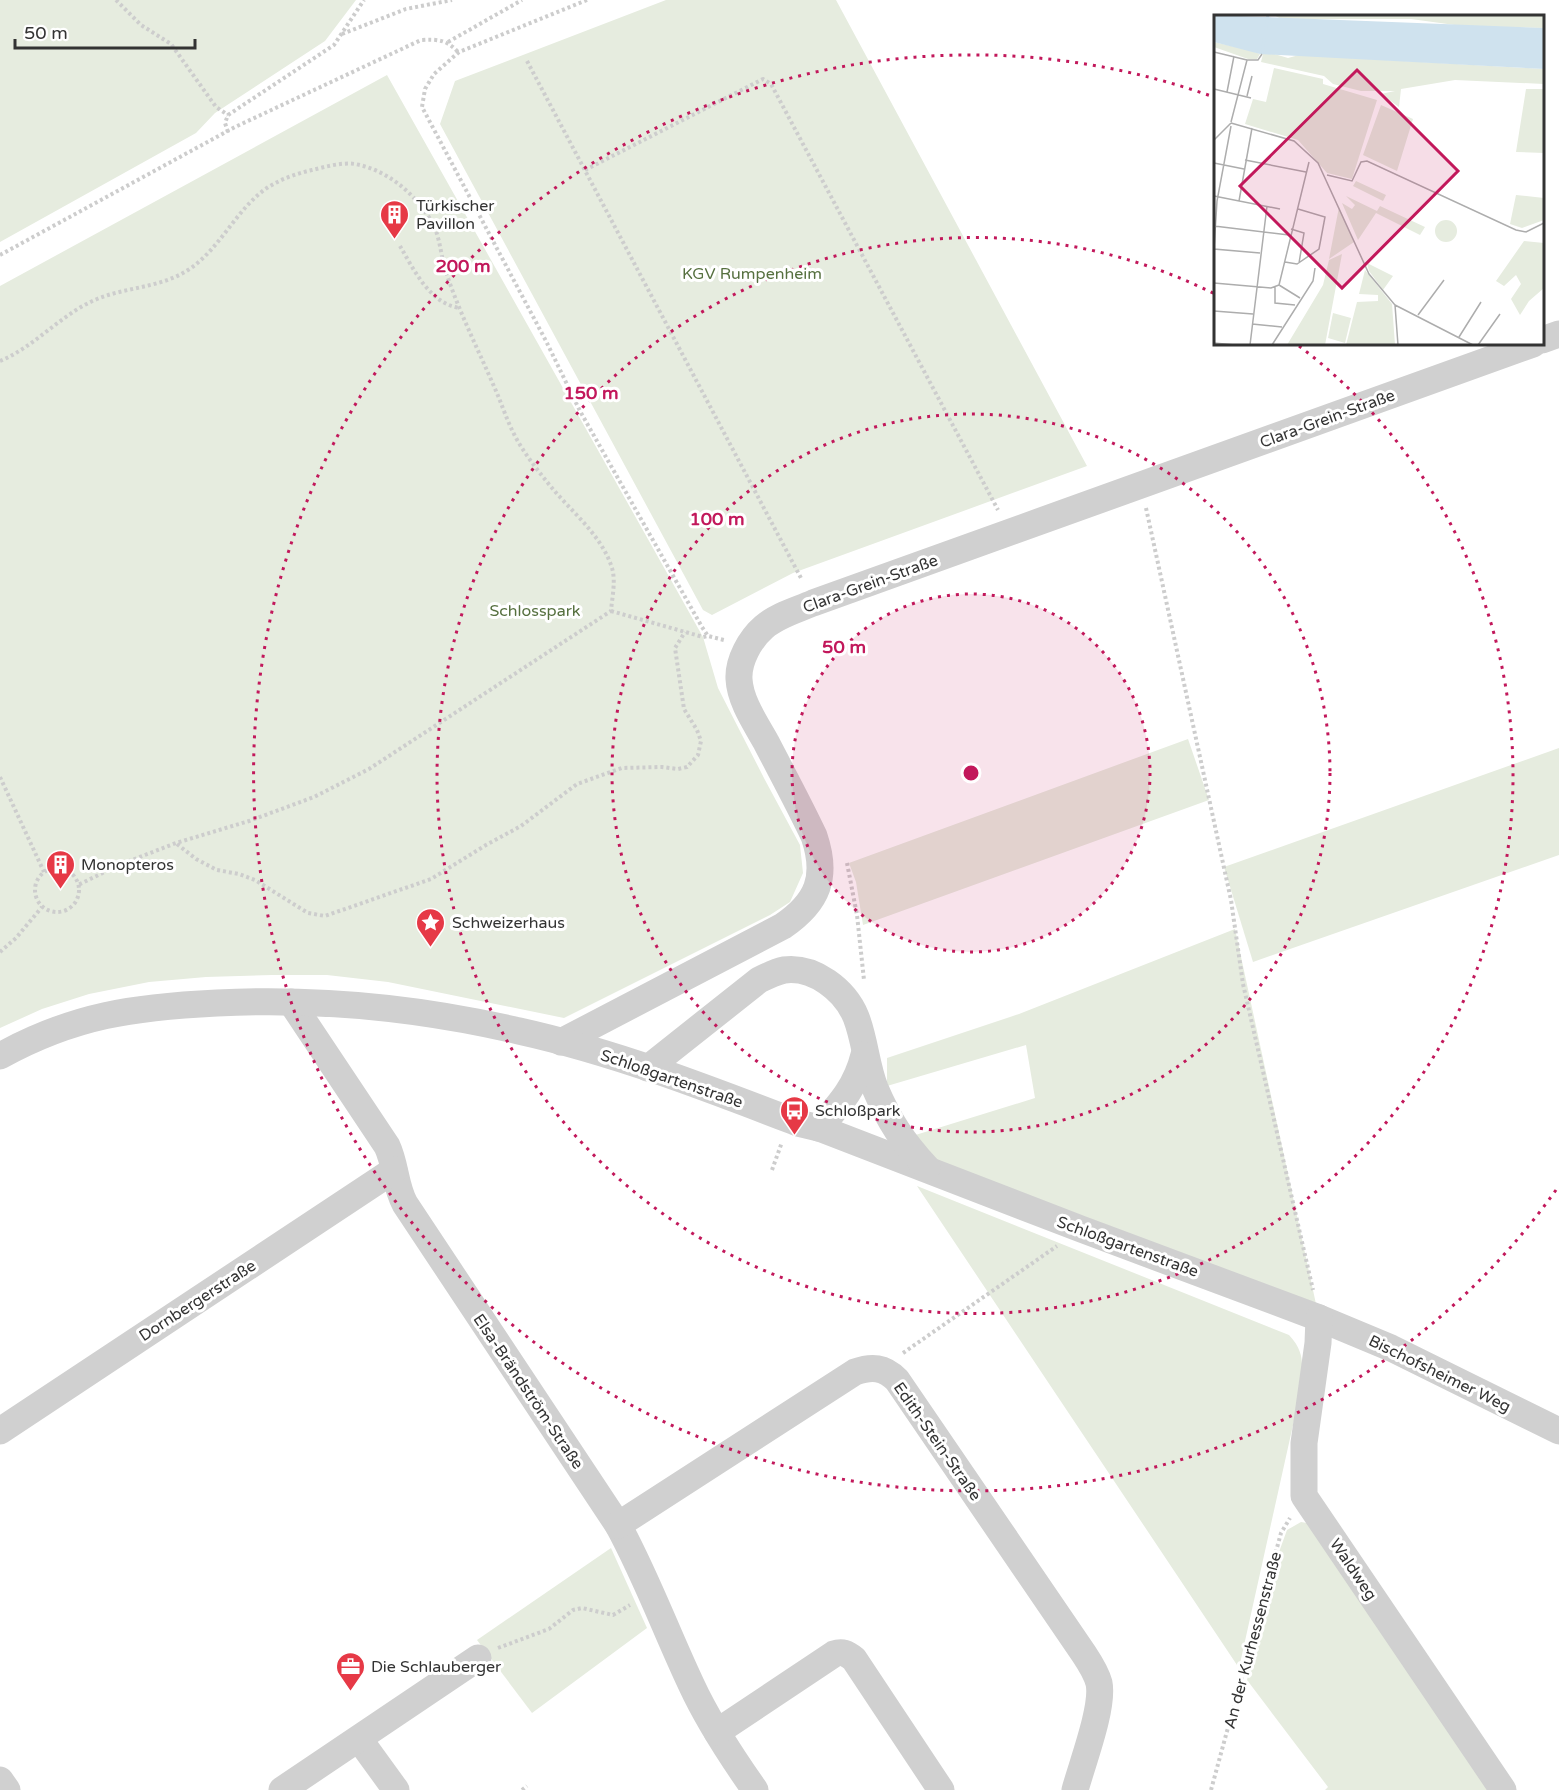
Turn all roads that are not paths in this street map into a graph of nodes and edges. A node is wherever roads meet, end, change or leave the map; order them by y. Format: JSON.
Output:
{"nodes":[{"id":1,"x":1559,"y":334,"type":"edge"},
{"id":2,"x":1544,"y":339,"type":"edge"},
{"id":3,"x":1530,"y":345,"type":"edge"},
{"id":4,"x":291,"y":1002,"type":"junction"},
{"id":5,"x":561,"y":1042,"type":"junction"},
{"id":6,"x":864,"y":1055,"type":"junction"},
{"id":7,"x":0,"y":1056,"type":"edge"},
{"id":8,"x":648,"y":1068,"type":"junction"},
{"id":9,"x":819,"y":1128,"type":"junction"},
{"id":10,"x":394,"y":1170,"type":"junction"},
{"id":11,"x":930,"y":1171,"type":"junction"},
{"id":12,"x":1319,"y":1318,"type":"junction"},
{"id":13,"x":0,"y":1431,"type":"edge"},
{"id":14,"x":1559,"y":1431,"type":"edge"},
{"id":15,"x":618,"y":1525,"type":"junction"},
{"id":16,"x":478,"y":1658,"type":"road end"},
{"id":17,"x":717,"y":1732,"type":"junction"},
{"id":18,"x":359,"y":1739,"type":"junction"},
{"id":19,"x":0,"y":1780,"type":"edge"},
{"id":20,"x":8,"y":1790,"type":"edge"},
{"id":21,"x":282,"y":1790,"type":"edge"},
{"id":22,"x":396,"y":1790,"type":"edge"},
{"id":23,"x":754,"y":1790,"type":"edge"},
{"id":24,"x":941,"y":1790,"type":"edge"},
{"id":25,"x":1075,"y":1790,"type":"edge"},
{"id":26,"x":1503,"y":1790,"type":"edge"}],
"edges":[{"from":1,"to":2,"type":"street"},
{"from":3,"to":5,"type":"street","name":"Clara-Grein-Straße"},
{"from":4,"to":5,"type":"street","name":"Schloßgartenstraße"},
{"from":4,"to":7,"type":"street","name":"Schloßgartenstraße"},
{"from":4,"to":10,"type":"street","name":"Elsa-Brändström-Straße"},
{"from":5,"to":8,"type":"street","name":"Schloßgartenstraße"},
{"from":6,"to":8,"type":"street"},
{"from":6,"to":9,"type":"street"},
{"from":6,"to":11,"type":"street"},
{"from":8,"to":9,"type":"street","name":"Schloßgartenstraße"},
{"from":9,"to":11,"type":"street","name":"Schloßgartenstraße"},
{"from":10,"to":13,"type":"street","name":"Dornbergerstraße"},
{"from":10,"to":15,"type":"street","name":"Elsa-Brändström-Straße"},
{"from":11,"to":12,"type":"street","name":"Schloßgartenstraße"},
{"from":12,"to":14,"type":"street","name":"Bischofsheimer Weg"},
{"from":12,"to":26,"type":"street","name":"Waldweg"},
{"from":15,"to":17,"type":"street","name":"Elsa-Brändström-Straße"},
{"from":15,"to":25,"type":"street","name":"Edith-Stein-Straße"},
{"from":16,"to":18,"type":"street"},
{"from":17,"to":23,"type":"street","name":"Elsa-Brändström-Straße"},
{"from":17,"to":24,"type":"street"},
{"from":18,"to":21,"type":"street"},
{"from":18,"to":22,"type":"street"},
{"from":19,"to":20,"type":"street"}]}
